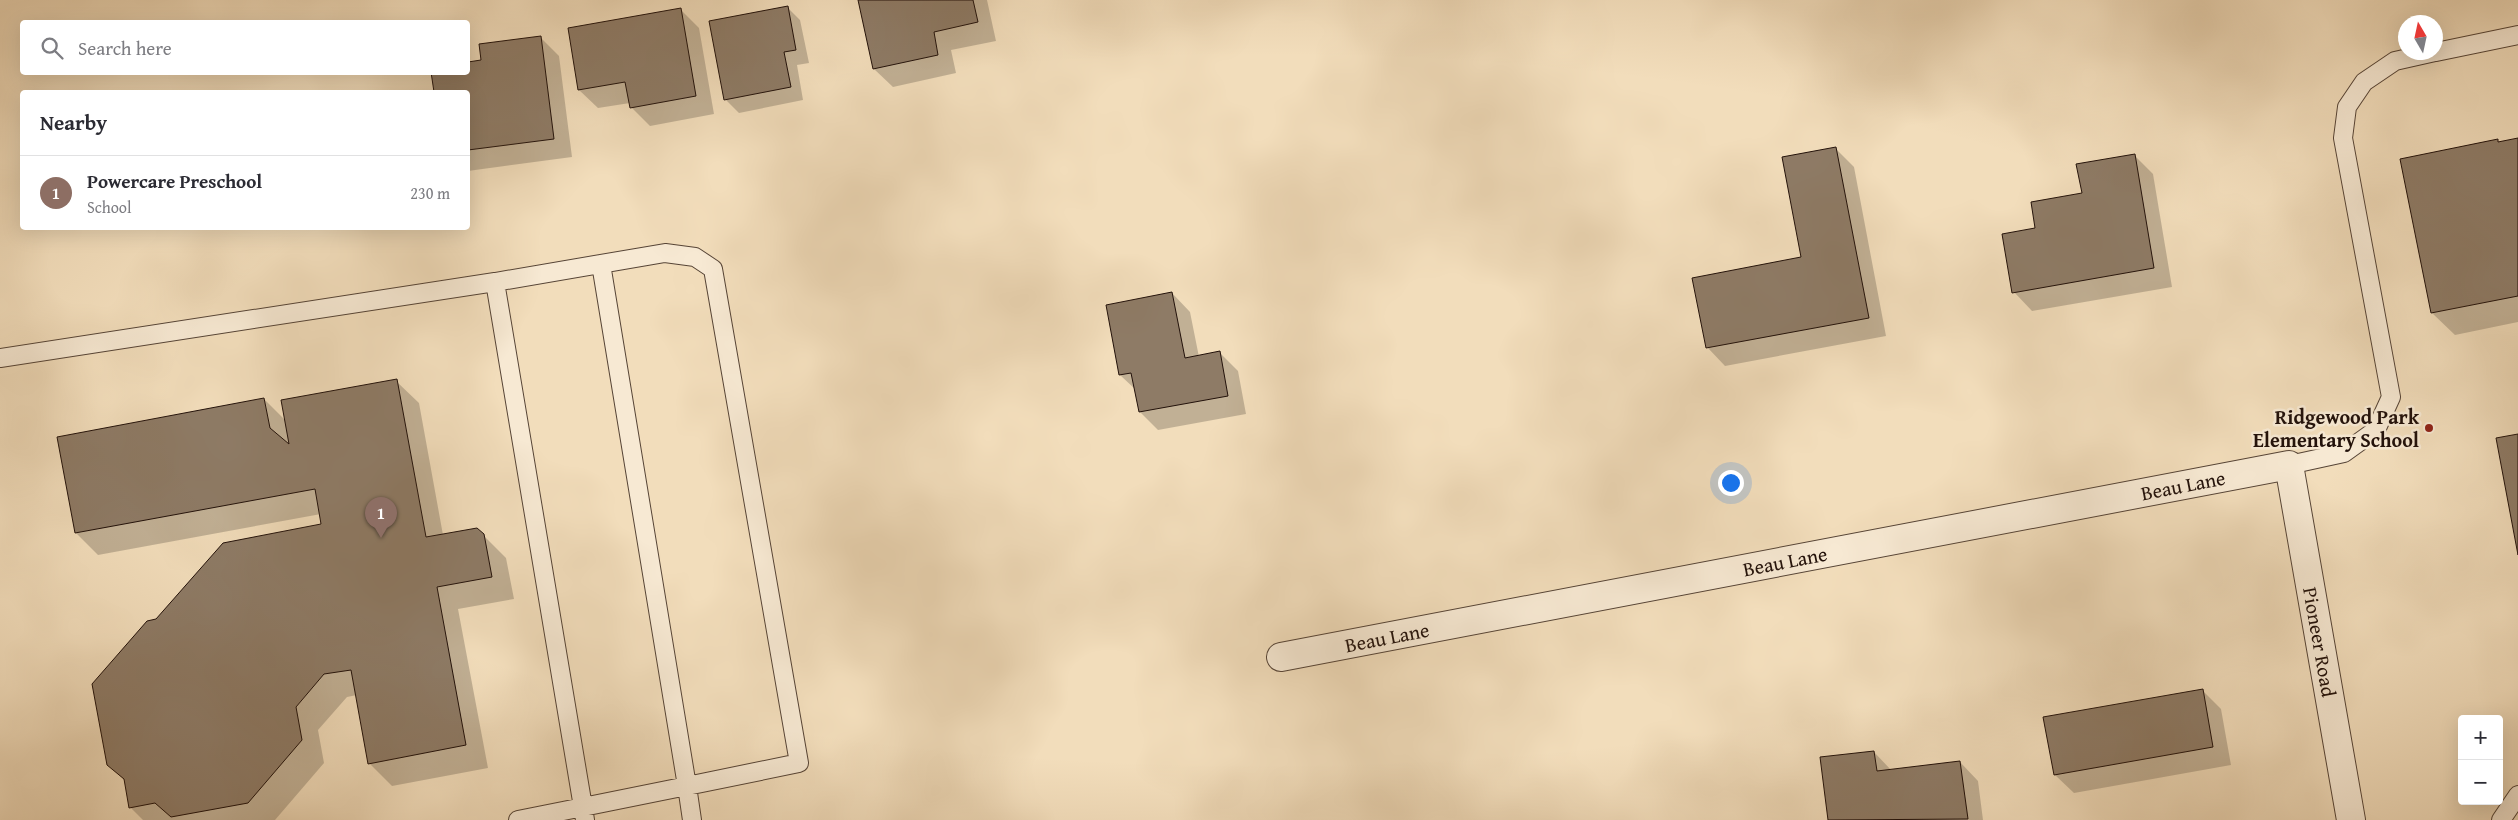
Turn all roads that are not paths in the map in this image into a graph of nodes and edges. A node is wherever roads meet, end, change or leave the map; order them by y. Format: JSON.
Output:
{"nodes":[{"id":1,"x":2518,"y":35,"type":"edge"},
{"id":2,"x":2443,"y":50,"type":"edge"},
{"id":3,"x":2399,"y":60,"type":"edge"},
{"id":4,"x":601,"y":264,"type":"junction"},
{"id":5,"x":495,"y":282,"type":"junction"},
{"id":6,"x":0,"y":358,"type":"edge"},
{"id":7,"x":2289,"y":465,"type":"junction"},
{"id":8,"x":1281,"y":657,"type":"dead end"},
{"id":9,"x":687,"y":786,"type":"junction"},
{"id":10,"x":2518,"y":795,"type":"edge"},
{"id":11,"x":584,"y":813,"type":"edge"},
{"id":12,"x":518,"y":820,"type":"edge"},
{"id":13,"x":692,"y":820,"type":"edge"},
{"id":14,"x":2350,"y":820,"type":"edge"},
{"id":15,"x":2501,"y":820,"type":"edge"}],
"edges":[{"from":1,"to":2,"type":"lane"},
{"from":3,"to":7,"type":"lane"},
{"from":4,"to":5,"type":"lane"},
{"from":4,"to":9,"type":"lane"},
{"from":4,"to":9,"type":"lane"},
{"from":5,"to":6,"type":"lane"},
{"from":5,"to":11,"type":"lane"},
{"from":7,"to":8,"type":"street","name":"Beau Lane"},
{"from":7,"to":14,"type":"street","name":"Pioneer Road"},
{"from":9,"to":11,"type":"lane"},
{"from":9,"to":13,"type":"lane"},
{"from":10,"to":15,"type":"lane"},
{"from":11,"to":12,"type":"lane"}]}
